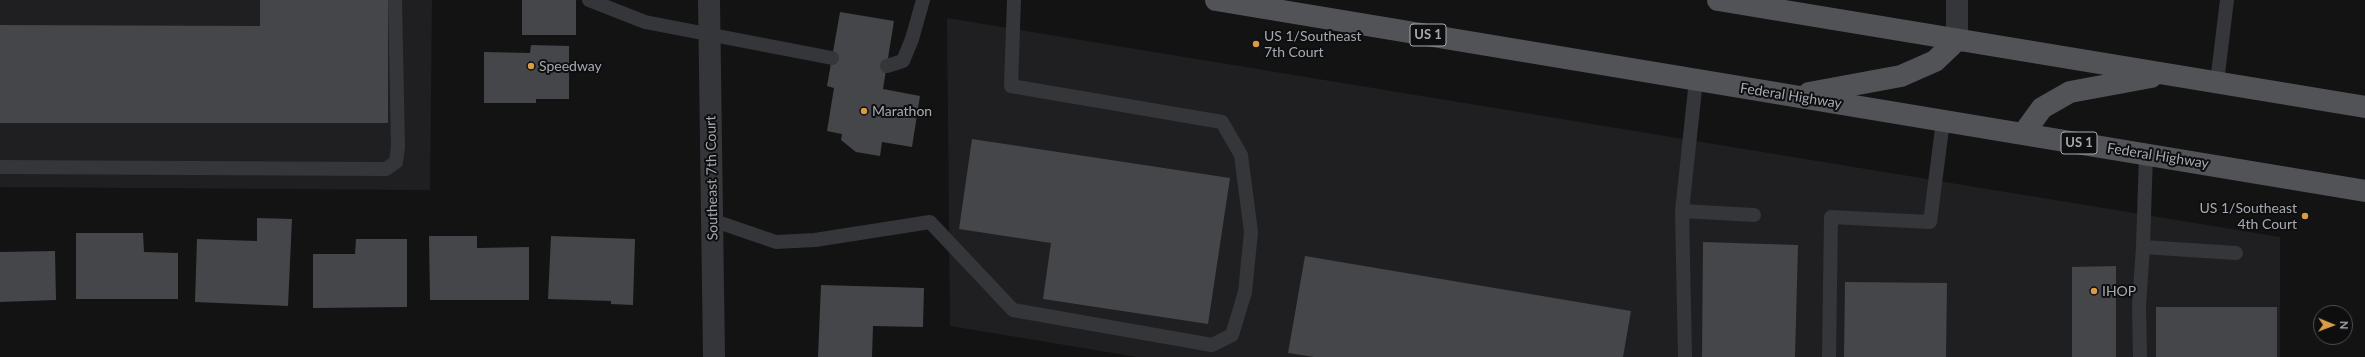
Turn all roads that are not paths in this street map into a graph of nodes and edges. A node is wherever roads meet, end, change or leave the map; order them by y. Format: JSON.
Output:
{"nodes":[{"id":1,"x":395,"y":0,"type":"edge"},
{"id":2,"x":709,"y":0,"type":"edge"},
{"id":3,"x":923,"y":0,"type":"edge"},
{"id":4,"x":1014,"y":0,"type":"edge"},
{"id":5,"x":1216,"y":0,"type":"edge"},
{"id":6,"x":1718,"y":0,"type":"edge"},
{"id":7,"x":1957,"y":0,"type":"edge"},
{"id":8,"x":2227,"y":0,"type":"edge"},
{"id":9,"x":594,"y":1,"type":"edge"},
{"id":10,"x":710,"y":34,"type":"junction"},
{"id":11,"x":1957,"y":40,"type":"junction"},
{"id":12,"x":832,"y":58,"type":"dead end"},
{"id":13,"x":887,"y":66,"type":"dead end"},
{"id":14,"x":2168,"y":74,"type":"junction"},
{"id":15,"x":1696,"y":80,"type":"junction"},
{"id":16,"x":2217,"y":82,"type":"junction"},
{"id":17,"x":1794,"y":96,"type":"junction"},
{"id":18,"x":2365,"y":107,"type":"edge"},
{"id":19,"x":1943,"y":121,"type":"junction"},
{"id":20,"x":2023,"y":134,"type":"junction"},
{"id":21,"x":2146,"y":154,"type":"junction"},
{"id":22,"x":0,"y":167,"type":"edge"},
{"id":23,"x":2365,"y":191,"type":"edge"},
{"id":24,"x":1682,"y":211,"type":"junction"},
{"id":25,"x":1754,"y":215,"type":"dead end"},
{"id":26,"x":712,"y":220,"type":"junction"},
{"id":27,"x":2143,"y":247,"type":"junction"},
{"id":28,"x":2236,"y":253,"type":"dead end"},
{"id":29,"x":714,"y":357,"type":"edge"},
{"id":30,"x":1685,"y":357,"type":"edge"},
{"id":31,"x":1829,"y":357,"type":"edge"},
{"id":32,"x":2140,"y":357,"type":"edge"}],
"edges":[{"from":1,"to":22,"type":"lane"},
{"from":2,"to":10,"type":"street","name":"Southeast 7th Court"},
{"from":3,"to":13,"type":"lane"},
{"from":4,"to":26,"type":"lane"},
{"from":5,"to":15,"type":"main road","name":"Federal Highway","number":"US 1"},
{"from":6,"to":11,"type":"main road"},
{"from":7,"to":11,"type":"street"},
{"from":8,"to":16,"type":"lane"},
{"from":9,"to":10,"type":"lane"},
{"from":10,"to":12,"type":"lane"},
{"from":10,"to":26,"type":"street","name":"Southeast 7th Court"},
{"from":11,"to":14,"type":"main road"},
{"from":11,"to":17,"type":"main road"},
{"from":14,"to":16,"type":"main road"},
{"from":14,"to":20,"type":"main road"},
{"from":15,"to":17,"type":"main road","name":"Federal Highway","number":"US 1"},
{"from":15,"to":24,"type":"lane"},
{"from":16,"to":18,"type":"main road"},
{"from":17,"to":19,"type":"main road","name":"Federal Highway","number":"US 1"},
{"from":19,"to":20,"type":"main road","name":"Federal Highway","number":"US 1"},
{"from":19,"to":31,"type":"lane"},
{"from":20,"to":21,"type":"main road","name":"Federal Highway","number":"US 1"},
{"from":21,"to":23,"type":"main road","name":"Federal Highway","number":"US 1"},
{"from":21,"to":27,"type":"lane"},
{"from":24,"to":25,"type":"lane"},
{"from":24,"to":30,"type":"lane"},
{"from":26,"to":29,"type":"street","name":"Southeast 7th Court"},
{"from":27,"to":28,"type":"lane"},
{"from":27,"to":32,"type":"lane"}]}
